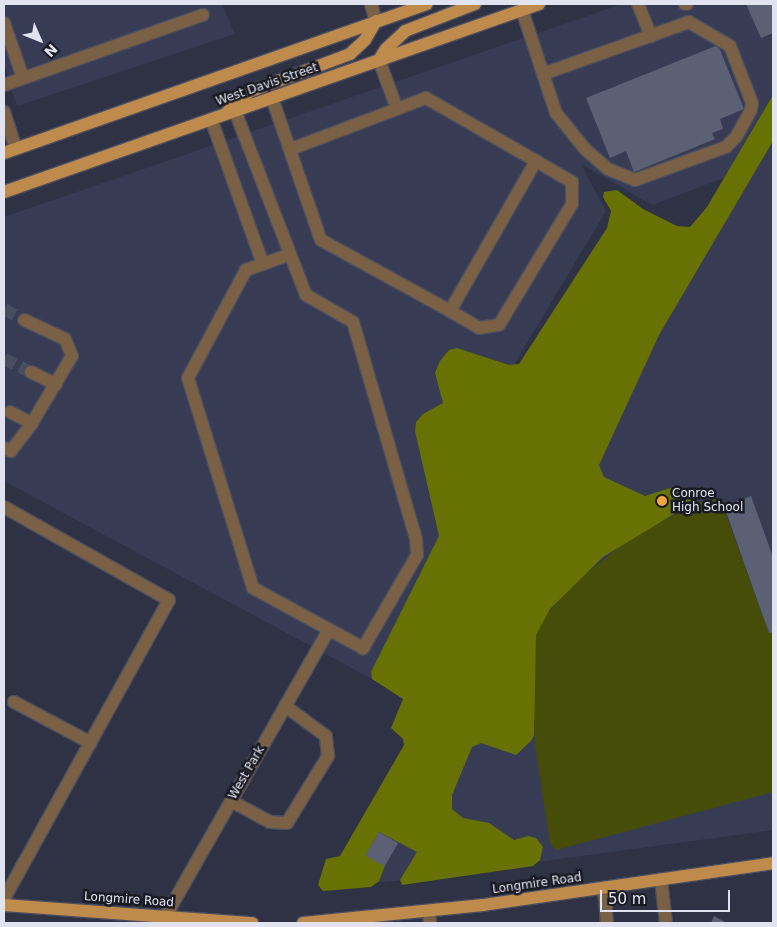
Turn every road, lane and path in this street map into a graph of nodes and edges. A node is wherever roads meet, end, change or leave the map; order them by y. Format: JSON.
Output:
{"nodes":[{"id":1,"x":371,"y":4,"type":"edge"},
{"id":2,"x":426,"y":4,"type":"edge"},
{"id":3,"x":474,"y":4,"type":"edge"},
{"id":4,"x":539,"y":4,"type":"edge"},
{"id":5,"x":638,"y":4,"type":"edge"},
{"id":6,"x":522,"y":10,"type":"junction"},
{"id":7,"x":203,"y":15,"type":"dead end"},
{"id":8,"x":376,"y":21,"type":"junction"},
{"id":9,"x":4,"y":23,"type":"edge"},
{"id":10,"x":651,"y":36,"type":"junction"},
{"id":11,"x":379,"y":60,"type":"junction"},
{"id":12,"x":543,"y":74,"type":"junction"},
{"id":13,"x":23,"y":78,"type":"junction"},
{"id":14,"x":4,"y":85,"type":"edge"},
{"id":15,"x":272,"y":98,"type":"junction"},
{"id":16,"x":396,"y":109,"type":"junction"},
{"id":17,"x":4,"y":112,"type":"edge"},
{"id":18,"x":230,"y":112,"type":"junction"},
{"id":19,"x":211,"y":119,"type":"junction"},
{"id":20,"x":16,"y":148,"type":"junction"},
{"id":21,"x":290,"y":149,"type":"junction"},
{"id":22,"x":4,"y":152,"type":"edge"},
{"id":23,"x":536,"y":161,"type":"junction"},
{"id":24,"x":4,"y":192,"type":"edge"},
{"id":25,"x":288,"y":255,"type":"junction"},
{"id":26,"x":263,"y":264,"type":"junction"},
{"id":27,"x":450,"y":312,"type":"junction"},
{"id":28,"x":24,"y":320,"type":"tunnel mouth"},
{"id":29,"x":31,"y":372,"type":"tunnel mouth"},
{"id":30,"x":56,"y":384,"type":"junction"},
{"id":31,"x":10,"y":412,"type":"dead end"},
{"id":32,"x":32,"y":423,"type":"junction"},
{"id":33,"x":4,"y":448,"type":"edge"},
{"id":34,"x":4,"y":507,"type":"edge"},
{"id":35,"x":329,"y":629,"type":"junction"},
{"id":36,"x":14,"y":702,"type":"dead end"},
{"id":37,"x":285,"y":706,"type":"junction"},
{"id":38,"x":91,"y":744,"type":"junction"},
{"id":39,"x":231,"y":801,"type":"junction"},
{"id":40,"x":773,"y":863,"type":"edge"},
{"id":41,"x":661,"y":880,"type":"junction"},
{"id":42,"x":604,"y":889,"type":"junction"},
{"id":43,"x":4,"y":900,"type":"edge"},
{"id":44,"x":4,"y":905,"type":"edge"},
{"id":45,"x":165,"y":917,"type":"junction"},
{"id":46,"x":429,"y":917,"type":"edge"},
{"id":47,"x":130,"y":919,"type":"edge"},
{"id":48,"x":252,"y":923,"type":"edge"},
{"id":49,"x":302,"y":923,"type":"edge"},
{"id":50,"x":607,"y":923,"type":"edge"},
{"id":51,"x":666,"y":923,"type":"edge"}],
"edges":[{"from":1,"to":8,"type":"street"},
{"from":2,"to":8,"type":"main road","name":"West Davis Street"},
{"from":3,"to":11,"type":"main road"},
{"from":4,"to":6,"type":"main road","name":"West Davis Street"},
{"from":5,"to":10,"type":"street"},
{"from":6,"to":11,"type":"main road","name":"West Davis Street"},
{"from":6,"to":12,"type":"street"},
{"from":7,"to":13,"type":"street"},
{"from":8,"to":18,"type":"main road"},
{"from":8,"to":20,"type":"main road","name":"West Davis Street"},
{"from":9,"to":13,"type":"street"},
{"from":10,"to":12,"type":"street"},
{"from":10,"to":12,"type":"street"},
{"from":11,"to":15,"type":"main road","name":"West Davis Street"},
{"from":11,"to":16,"type":"street"},
{"from":13,"to":14,"type":"street"},
{"from":15,"to":18,"type":"main road","name":"West Davis Street"},
{"from":15,"to":21,"type":"street"},
{"from":16,"to":21,"type":"street"},
{"from":16,"to":23,"type":"street"},
{"from":17,"to":20,"type":"street"},
{"from":18,"to":19,"type":"main road","name":"West Davis Street"},
{"from":18,"to":25,"type":"street"},
{"from":19,"to":24,"type":"main road","name":"West Davis Street"},
{"from":19,"to":26,"type":"street"},
{"from":20,"to":22,"type":"main road","name":"West Davis Street"},
{"from":21,"to":27,"type":"street"},
{"from":23,"to":27,"type":"street"},
{"from":23,"to":27,"type":"street"},
{"from":25,"to":26,"type":"street"},
{"from":25,"to":35,"type":"street"},
{"from":26,"to":35,"type":"street"},
{"from":28,"to":30,"type":"street"},
{"from":29,"to":30,"type":"street"},
{"from":30,"to":32,"type":"street"},
{"from":31,"to":32,"type":"street"},
{"from":32,"to":33,"type":"street"},
{"from":34,"to":38,"type":"street"},
{"from":35,"to":37,"type":"street","name":"West Park"},
{"from":36,"to":38,"type":"street"},
{"from":37,"to":39,"type":"street","name":"West Park"},
{"from":37,"to":39,"type":"street"},
{"from":38,"to":43,"type":"street"},
{"from":39,"to":45,"type":"street","name":"West Park"},
{"from":40,"to":41,"type":"main road","name":"Longmire Road"},
{"from":41,"to":42,"type":"main road","name":"Longmire Road"},
{"from":41,"to":51,"type":"street"},
{"from":42,"to":46,"type":"main road","name":"Longmire Road"},
{"from":42,"to":50,"type":"street"},
{"from":44,"to":47,"type":"main road","name":"Longmire Road"},
{"from":45,"to":47,"type":"main road","name":"Longmire Road"},
{"from":45,"to":48,"type":"main road","name":"Longmire Road"},
{"from":46,"to":49,"type":"main road","name":"Longmire Road"}]}
